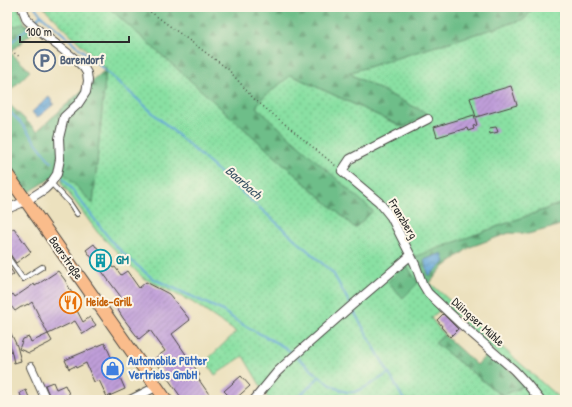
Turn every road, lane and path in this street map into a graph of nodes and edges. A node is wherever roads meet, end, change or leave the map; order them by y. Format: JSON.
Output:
{"nodes":[{"id":1,"x":22,"y":7,"type":"edge"},
{"id":2,"x":144,"y":7,"type":"edge"},
{"id":3,"x":7,"y":53,"type":"edge"},
{"id":4,"x":20,"y":57,"type":"dead end"},
{"id":5,"x":428,"y":119,"type":"dead end"},
{"id":6,"x":342,"y":171,"type":"junction"},
{"id":7,"x":7,"y":174,"type":"edge"},
{"id":8,"x":51,"y":183,"type":"junction"},
{"id":9,"x":26,"y":201,"type":"junction"},
{"id":10,"x":7,"y":209,"type":"edge"},
{"id":11,"x":77,"y":214,"type":"dead end"},
{"id":12,"x":7,"y":256,"type":"edge"},
{"id":13,"x":410,"y":256,"type":"junction"},
{"id":14,"x":42,"y":266,"type":"dead end"},
{"id":15,"x":31,"y":367,"type":"dead end"},
{"id":16,"x":156,"y":387,"type":"junction"},
{"id":17,"x":46,"y":400,"type":"edge"},
{"id":18,"x":130,"y":400,"type":"edge"},
{"id":19,"x":166,"y":400,"type":"edge"},
{"id":20,"x":254,"y":400,"type":"edge"},
{"id":21,"x":540,"y":400,"type":"edge"}],
"edges":[{"from":1,"to":8,"type":"street"},
{"from":2,"to":6,"type":"path"},
{"from":3,"to":4,"type":"path"},
{"from":5,"to":6,"type":"street"},
{"from":6,"to":13,"type":"street","name":"Franzberg"},
{"from":7,"to":9,"type":"main road","name":"Baarstraße"},
{"from":8,"to":9,"type":"street"},
{"from":8,"to":11,"type":"lane"},
{"from":9,"to":10,"type":"street"},
{"from":9,"to":16,"type":"main road","name":"Baarstraße"},
{"from":12,"to":14,"type":"lane"},
{"from":13,"to":20,"type":"street","name":"Franzberg"},
{"from":13,"to":21,"type":"street","name":"Düingser Mühle"},
{"from":15,"to":17,"type":"street"},
{"from":16,"to":18,"type":"street"},
{"from":16,"to":19,"type":"main road","name":"Baarstraße"}]}
